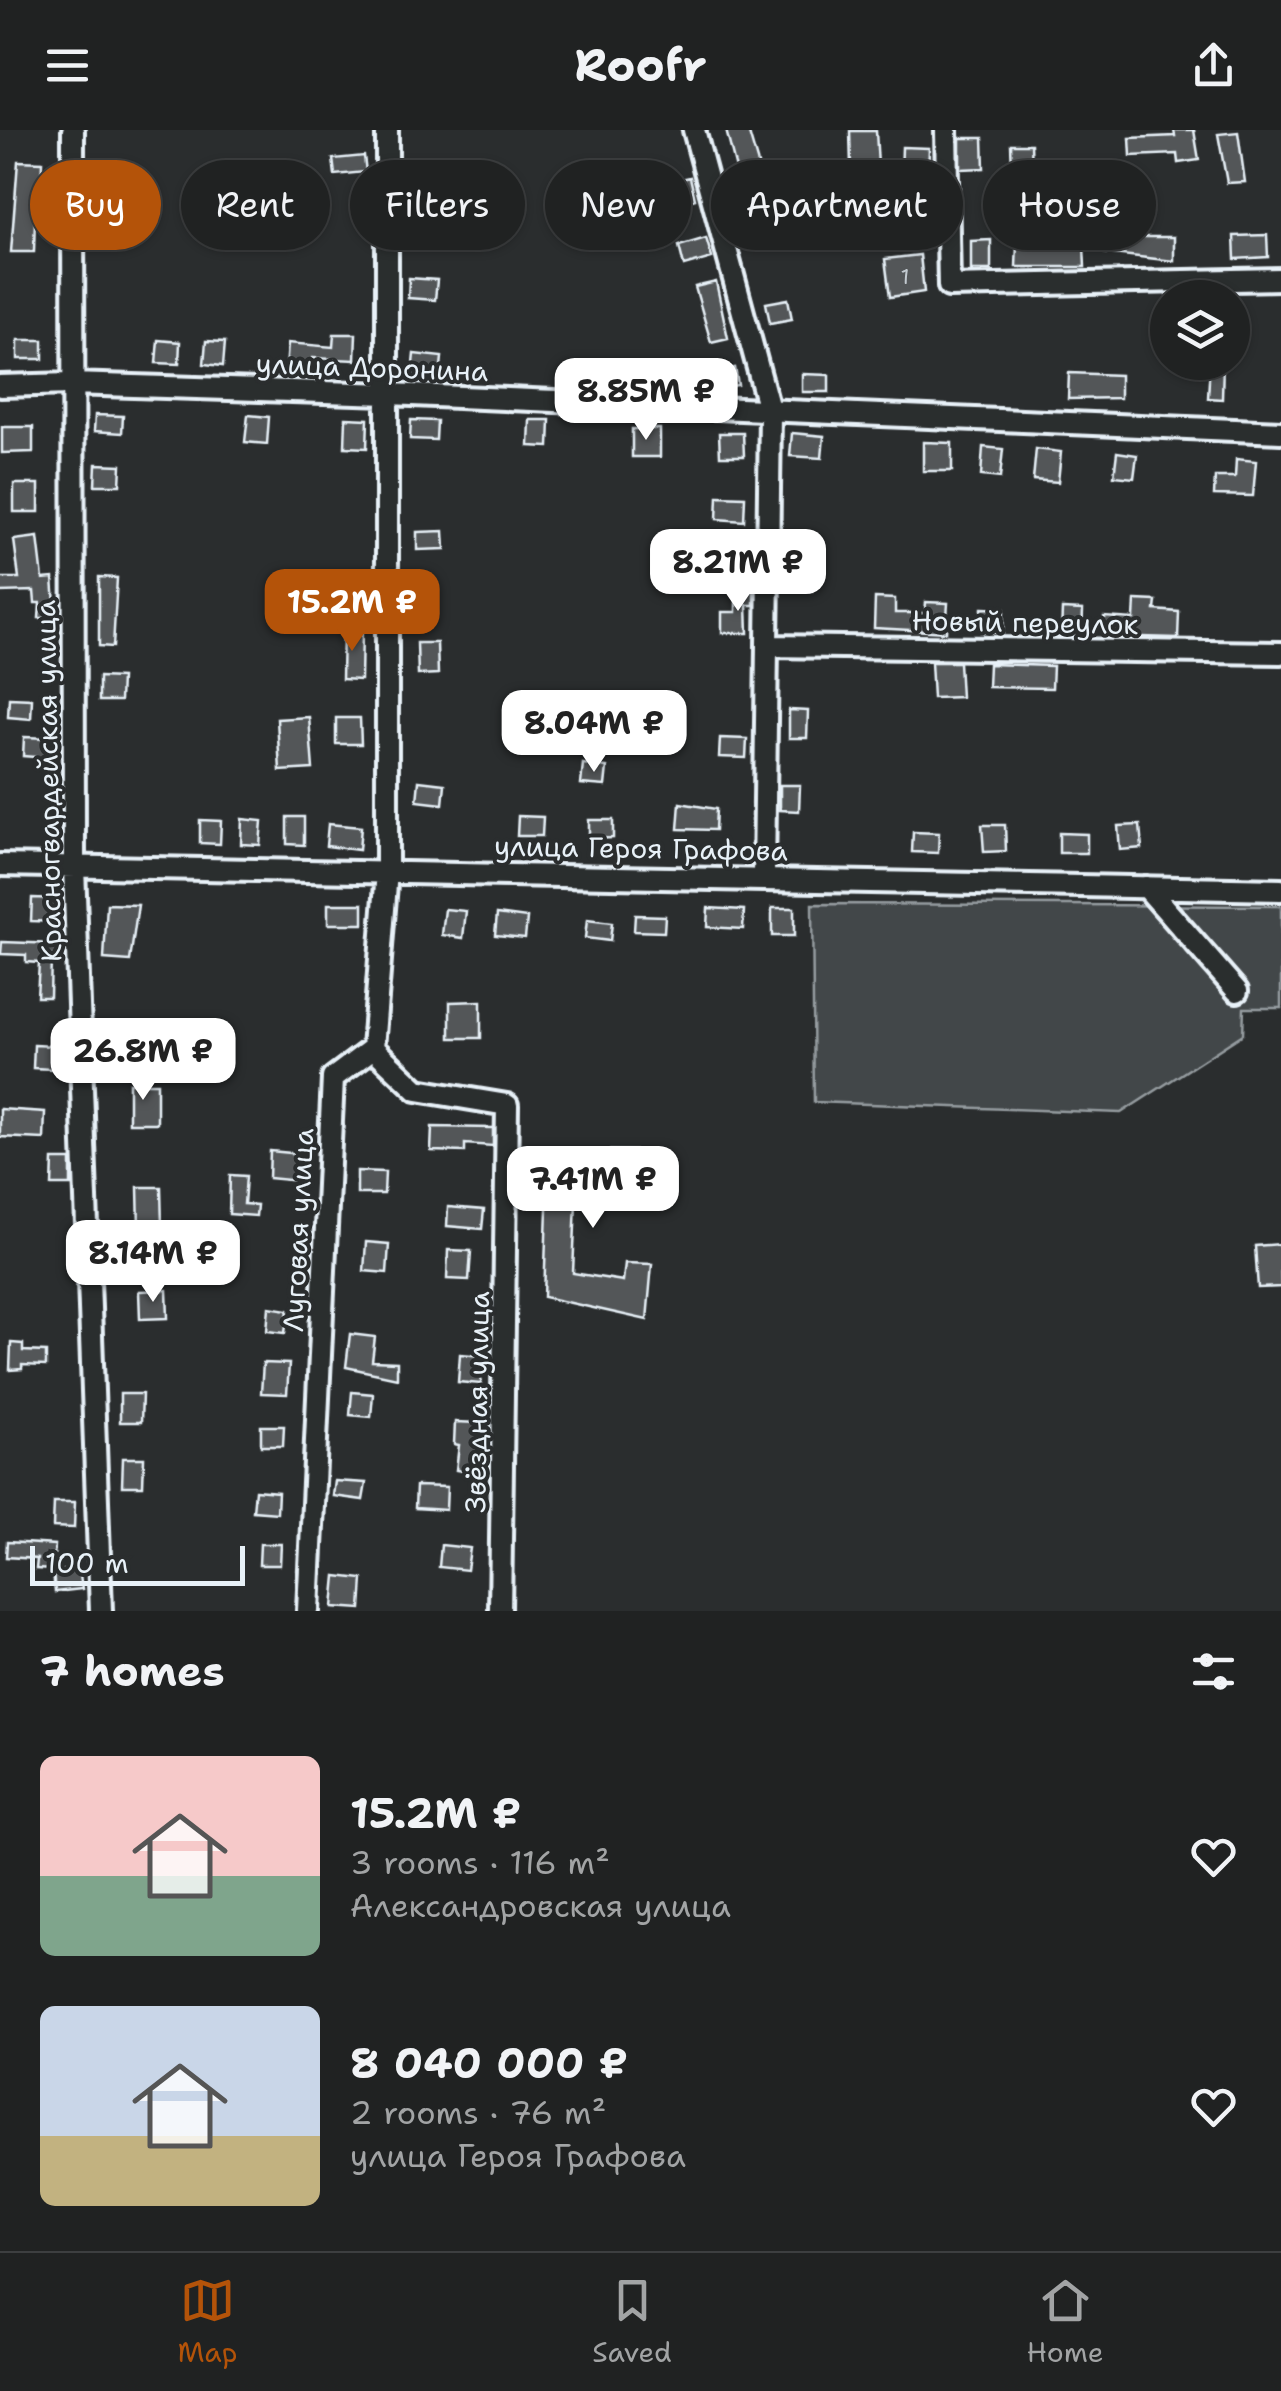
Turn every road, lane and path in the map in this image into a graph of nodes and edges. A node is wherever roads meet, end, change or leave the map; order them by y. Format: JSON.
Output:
{"nodes":[{"id":1,"x":73,"y":130,"type":"edge"},
{"id":2,"x":387,"y":130,"type":"edge"},
{"id":3,"x":694,"y":130,"type":"edge"},
{"id":4,"x":946,"y":130,"type":"edge"},
{"id":5,"x":1281,"y":279,"type":"edge"},
{"id":6,"x":70,"y":384,"type":"junction"},
{"id":7,"x":0,"y":386,"type":"edge"},
{"id":8,"x":389,"y":394,"type":"junction"},
{"id":9,"x":770,"y":412,"type":"junction"},
{"id":10,"x":1281,"y":432,"type":"edge"},
{"id":11,"x":768,"y":646,"type":"junction"},
{"id":12,"x":1281,"y":653,"type":"edge"},
{"id":13,"x":0,"y":865,"type":"edge"},
{"id":14,"x":74,"y":867,"type":"junction"},
{"id":15,"x":387,"y":871,"type":"junction"},
{"id":16,"x":764,"y":877,"type":"junction"},
{"id":17,"x":1146,"y":887,"type":"junction"},
{"id":18,"x":1281,"y":890,"type":"edge"},
{"id":19,"x":1237,"y":991,"type":"dead end"},
{"id":20,"x":373,"y":1048,"type":"junction"},
{"id":21,"x":101,"y":1611,"type":"edge"},
{"id":22,"x":308,"y":1611,"type":"edge"},
{"id":23,"x":500,"y":1611,"type":"edge"}],
"edges":[{"from":1,"to":6,"type":"street","name":"Красногвардейская улица"},
{"from":2,"to":8,"type":"street"},
{"from":3,"to":9,"type":"street"},
{"from":4,"to":5,"type":"street"},
{"from":6,"to":7,"type":"street","name":"улица Доронина"},
{"from":6,"to":8,"type":"street","name":"улица Доронина"},
{"from":6,"to":14,"type":"street","name":"Красногвардейская улица"},
{"from":8,"to":9,"type":"street","name":"улица Доронина"},
{"from":8,"to":15,"type":"street"},
{"from":9,"to":10,"type":"street","name":"улица Доронина"},
{"from":9,"to":11,"type":"street"},
{"from":11,"to":12,"type":"street","name":"Новый переулок"},
{"from":11,"to":16,"type":"street"},
{"from":13,"to":14,"type":"street","name":"улица Героя Графова"},
{"from":14,"to":15,"type":"street","name":"улица Героя Графова"},
{"from":14,"to":21,"type":"street","name":"Красногвардейская улица"},
{"from":15,"to":16,"type":"street","name":"улица Героя Графова"},
{"from":15,"to":20,"type":"street"},
{"from":16,"to":17,"type":"street","name":"улица Героя Графова"},
{"from":17,"to":18,"type":"street","name":"улица Героя Графова"},
{"from":17,"to":19,"type":"street"},
{"from":20,"to":22,"type":"street","name":"Луговая улица"},
{"from":20,"to":23,"type":"street","name":"Звёздная улица"}]}
